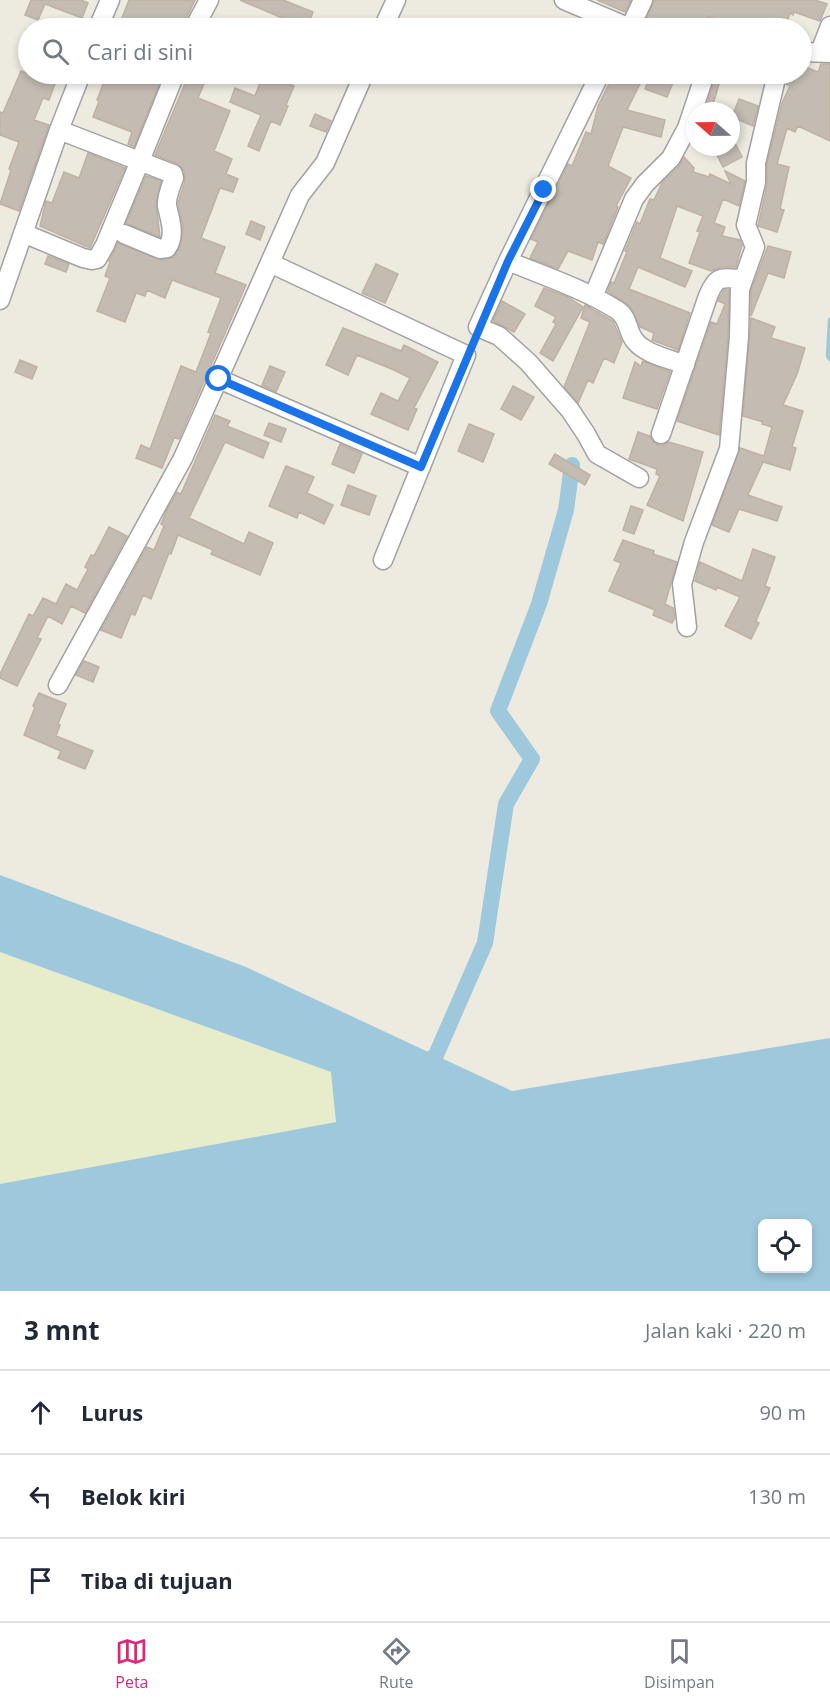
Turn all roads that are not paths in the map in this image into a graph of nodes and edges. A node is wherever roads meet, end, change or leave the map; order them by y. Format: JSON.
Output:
{"nodes":[{"id":1,"x":110,"y":0,"type":"edge"},
{"id":2,"x":209,"y":0,"type":"edge"},
{"id":3,"x":396,"y":0,"type":"edge"},
{"id":4,"x":564,"y":0,"type":"edge"},
{"id":5,"x":643,"y":0,"type":"edge"},
{"id":6,"x":102,"y":18,"type":"edge"},
{"id":7,"x":199,"y":18,"type":"edge"},
{"id":8,"x":388,"y":18,"type":"edge"},
{"id":9,"x":604,"y":18,"type":"edge"},
{"id":10,"x":632,"y":18,"type":"edge"},
{"id":11,"x":830,"y":26,"type":"edge"},
{"id":12,"x":817,"y":52,"type":"edge"},
{"id":13,"x":77,"y":84,"type":"edge"},
{"id":14,"x":171,"y":84,"type":"edge"},
{"id":15,"x":360,"y":84,"type":"edge"},
{"id":16,"x":595,"y":84,"type":"edge"},
{"id":17,"x":702,"y":84,"type":"edge"},
{"id":18,"x":775,"y":84,"type":"edge"},
{"id":19,"x":59,"y":130,"type":"junction"},
{"id":20,"x":141,"y":161,"type":"junction"},
{"id":21,"x":23,"y":233,"type":"junction"},
{"id":22,"x":124,"y":234,"type":"dead end"},
{"id":23,"x":508,"y":261,"type":"junction"},
{"id":24,"x":270,"y":263,"type":"junction"},
{"id":25,"x":743,"y":279,"type":"junction"},
{"id":26,"x":593,"y":297,"type":"junction"},
{"id":27,"x":0,"y":300,"type":"edge"},
{"id":28,"x":478,"y":327,"type":"junction"},
{"id":29,"x":466,"y":355,"type":"junction"},
{"id":30,"x":685,"y":365,"type":"junction"},
{"id":31,"x":219,"y":379,"type":"junction"},
{"id":32,"x":661,"y":434,"type":"dead end"},
{"id":33,"x":421,"y":467,"type":"junction"},
{"id":34,"x":639,"y":478,"type":"dead end"},
{"id":35,"x":383,"y":560,"type":"dead end"},
{"id":36,"x":687,"y":627,"type":"dead end"},
{"id":37,"x":58,"y":686,"type":"dead end"}],
"edges":[{"from":1,"to":6,"type":"street"},
{"from":2,"to":7,"type":"street"},
{"from":3,"to":8,"type":"street"},
{"from":4,"to":9,"type":"street"},
{"from":5,"to":10,"type":"street"},
{"from":11,"to":12,"type":"street"},
{"from":13,"to":19,"type":"street"},
{"from":14,"to":20,"type":"street"},
{"from":15,"to":24,"type":"street"},
{"from":16,"to":23,"type":"street"},
{"from":17,"to":26,"type":"street"},
{"from":18,"to":25,"type":"street"},
{"from":19,"to":20,"type":"street"},
{"from":19,"to":21,"type":"street"},
{"from":20,"to":21,"type":"street"},
{"from":20,"to":22,"type":"street"},
{"from":21,"to":27,"type":"street"},
{"from":23,"to":26,"type":"street"},
{"from":23,"to":28,"type":"street"},
{"from":24,"to":29,"type":"street"},
{"from":24,"to":31,"type":"street"},
{"from":25,"to":30,"type":"street"},
{"from":25,"to":36,"type":"street"},
{"from":26,"to":30,"type":"street"},
{"from":28,"to":29,"type":"street"},
{"from":28,"to":34,"type":"street"},
{"from":29,"to":33,"type":"street"},
{"from":30,"to":32,"type":"street"},
{"from":31,"to":33,"type":"street"},
{"from":31,"to":37,"type":"street"},
{"from":33,"to":35,"type":"street"}]}
